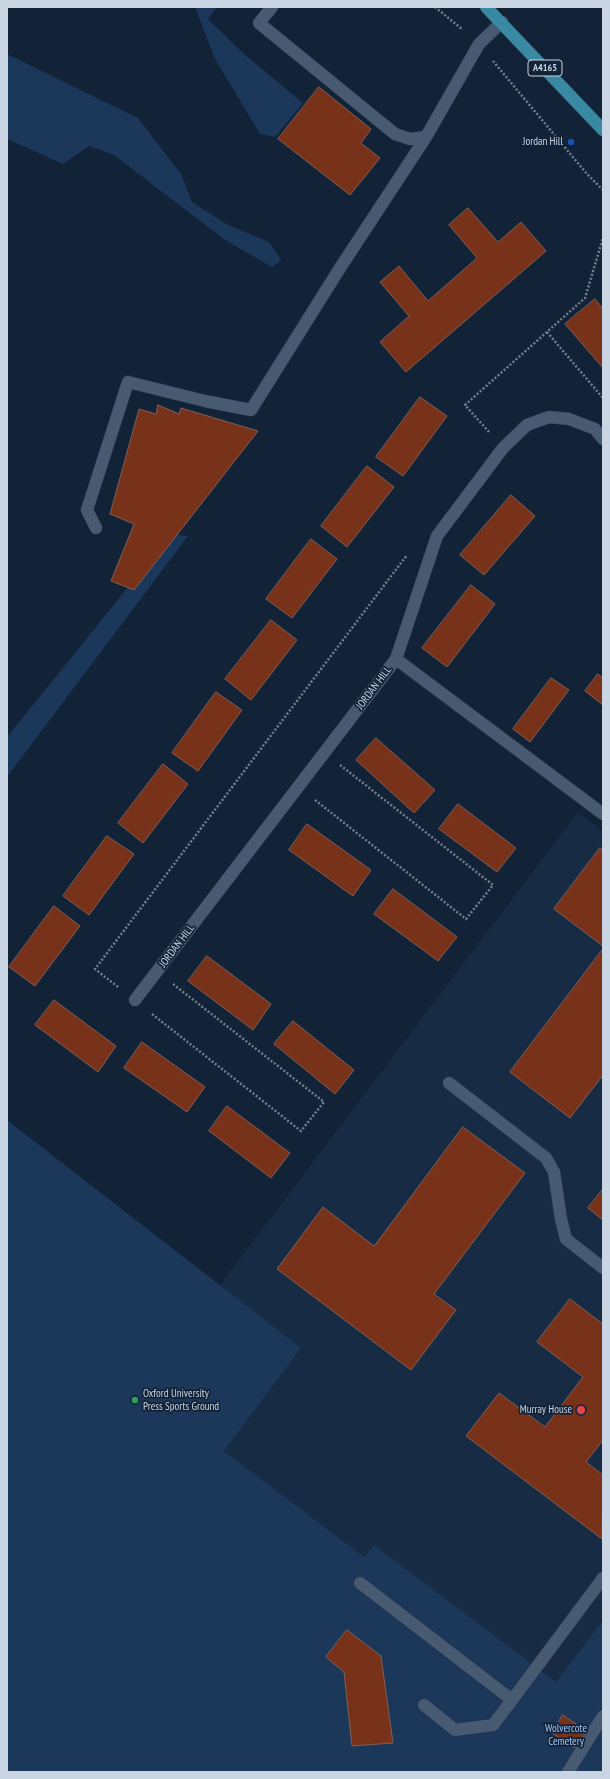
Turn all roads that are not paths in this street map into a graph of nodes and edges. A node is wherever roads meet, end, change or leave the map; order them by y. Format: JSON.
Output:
{"nodes":[{"id":1,"x":272,"y":7,"type":"edge"},
{"id":2,"x":486,"y":7,"type":"edge"},
{"id":3,"x":502,"y":22,"type":"junction"},
{"id":4,"x":603,"y":130,"type":"edge"},
{"id":5,"x":426,"y":137,"type":"junction"},
{"id":6,"x":603,"y":439,"type":"edge"},
{"id":7,"x":96,"y":528,"type":"dead end"},
{"id":8,"x":396,"y":659,"type":"junction"},
{"id":9,"x":603,"y":814,"type":"edge"},
{"id":10,"x":135,"y":1000,"type":"road end"},
{"id":11,"x":449,"y":1083,"type":"dead end"},
{"id":12,"x":603,"y":1268,"type":"edge"},
{"id":13,"x":603,"y":1578,"type":"edge"},
{"id":14,"x":360,"y":1583,"type":"dead end"},
{"id":15,"x":512,"y":1700,"type":"junction"},
{"id":16,"x":424,"y":1705,"type":"dead end"},
{"id":17,"x":603,"y":1716,"type":"edge"},
{"id":18,"x":568,"y":1772,"type":"edge"}],
"edges":[{"from":1,"to":5,"type":"street"},
{"from":2,"to":3,"type":"main road","number":"A4165"},
{"from":3,"to":4,"type":"main road","number":"A4165"},
{"from":3,"to":5,"type":"street"},
{"from":5,"to":7,"type":"street"},
{"from":6,"to":8,"type":"street","name":"JORDAN HILL"},
{"from":8,"to":9,"type":"street"},
{"from":8,"to":10,"type":"street","name":"JORDAN HILL"},
{"from":11,"to":12,"type":"street"},
{"from":13,"to":15,"type":"street"},
{"from":14,"to":15,"type":"street"},
{"from":15,"to":16,"type":"street"},
{"from":17,"to":18,"type":"street"}]}
